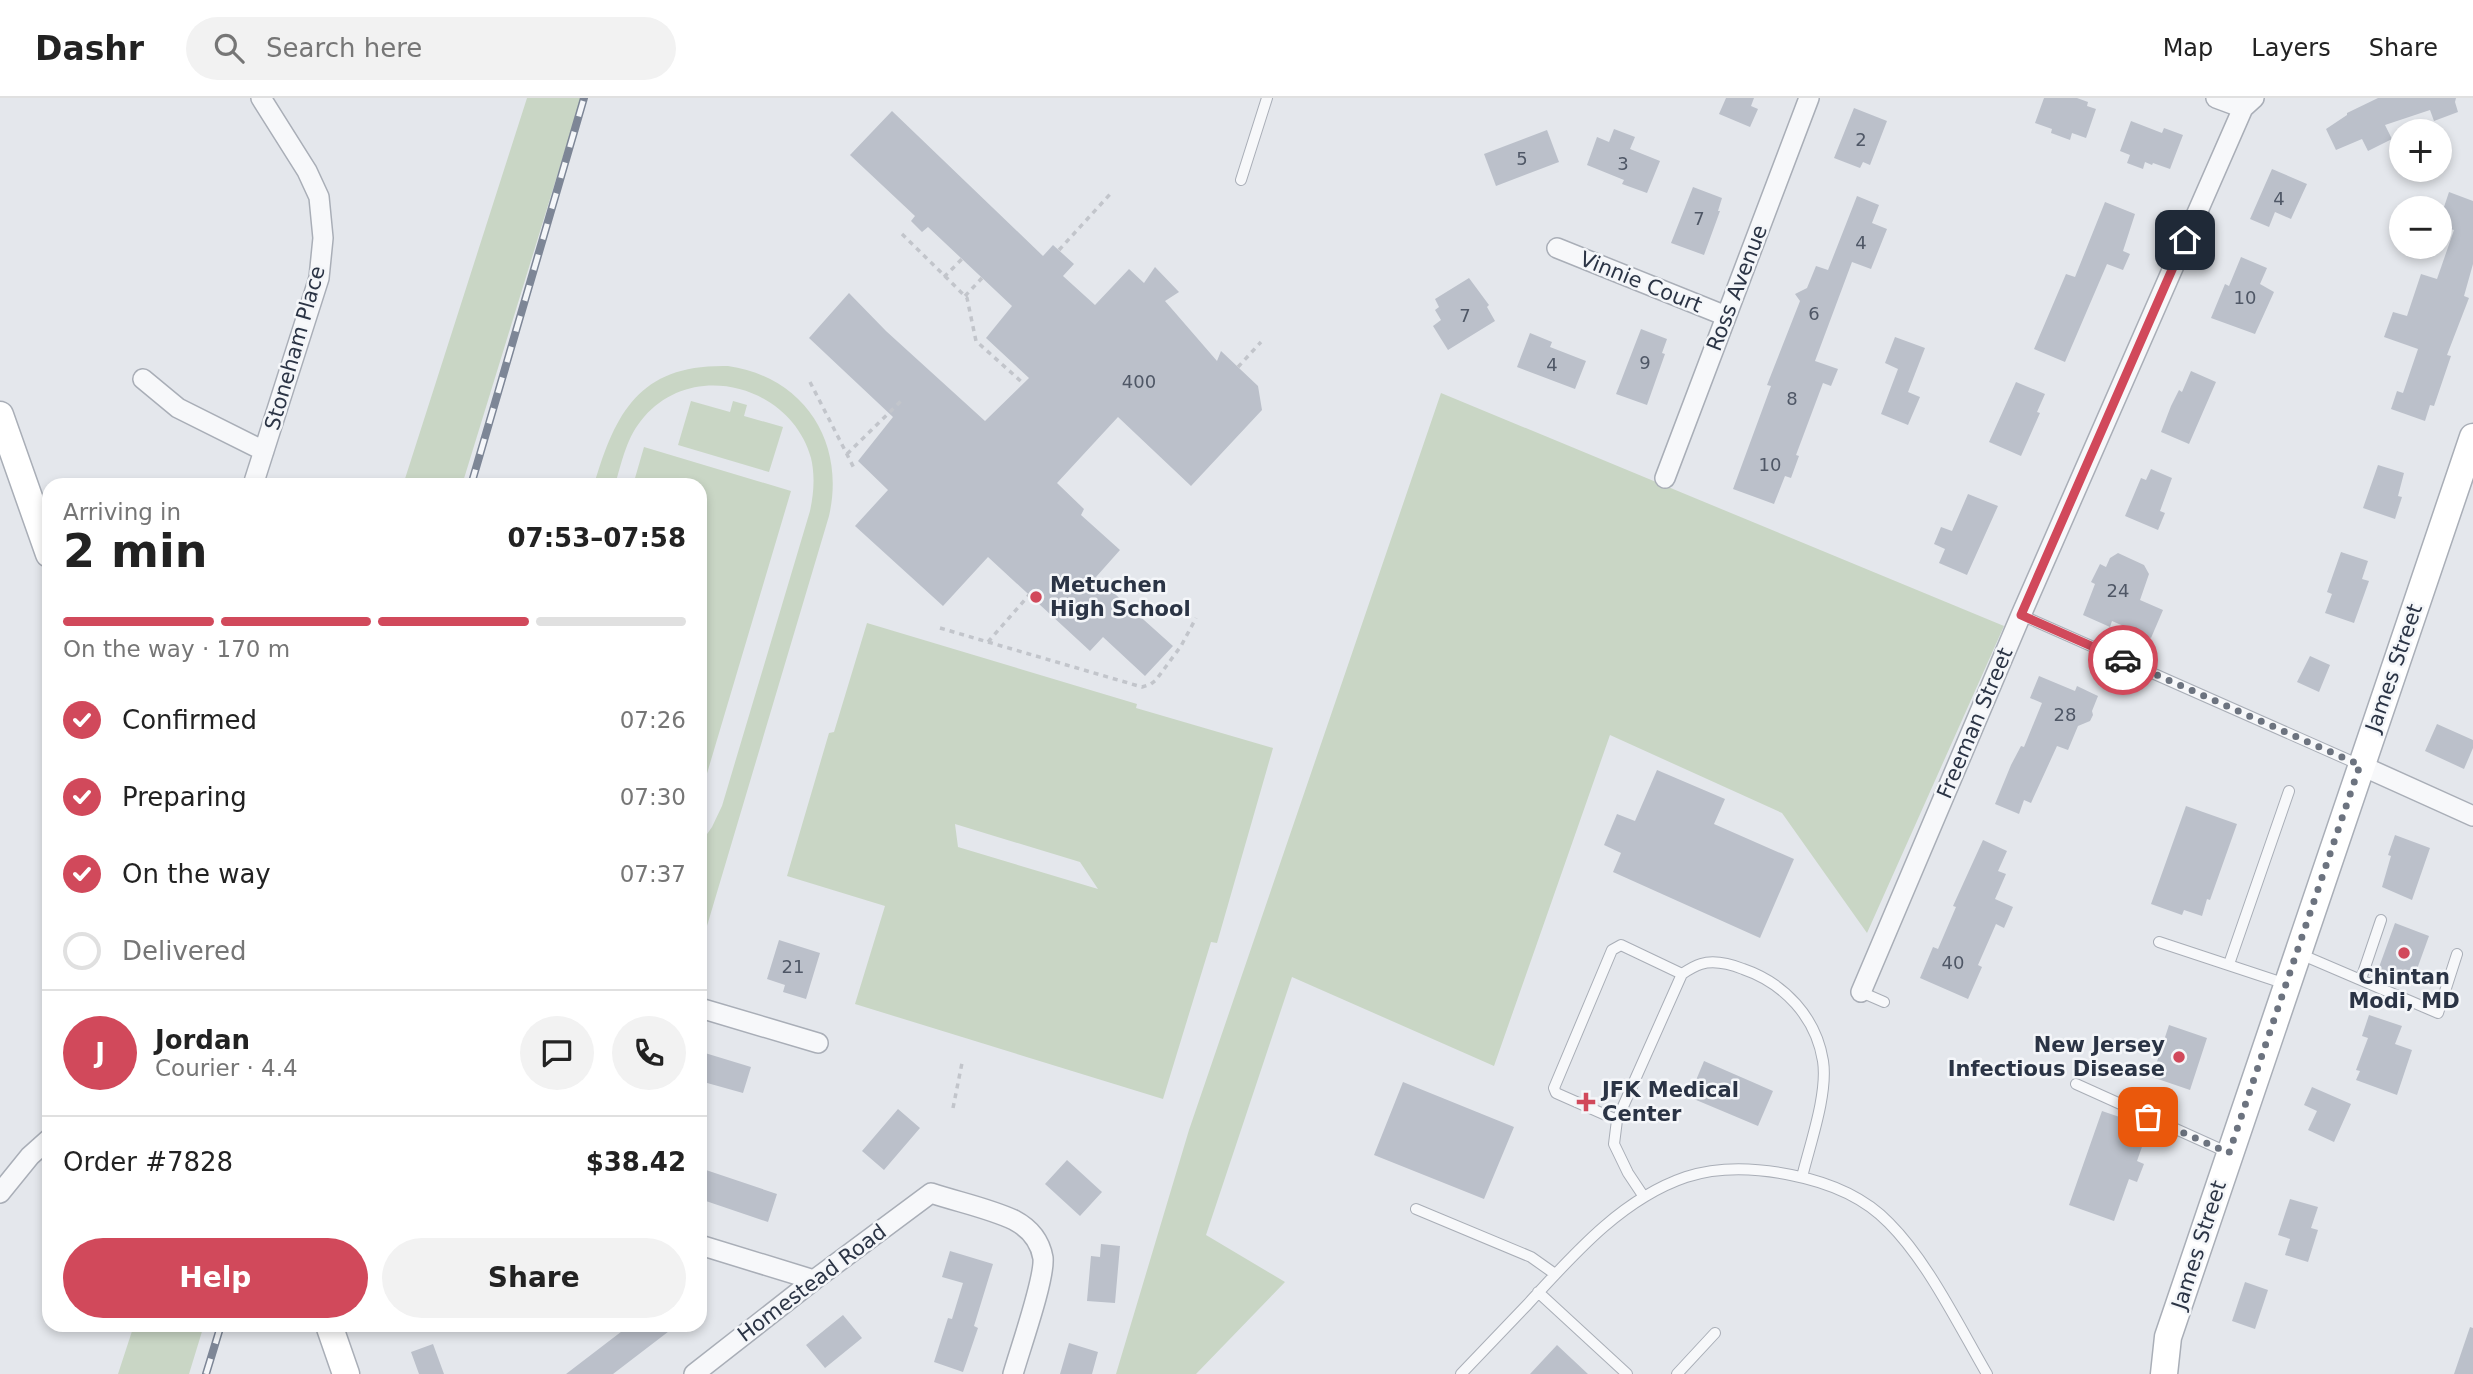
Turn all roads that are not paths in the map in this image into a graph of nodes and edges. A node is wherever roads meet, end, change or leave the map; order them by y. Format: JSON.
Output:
{"nodes":[{"id":1,"x":261,"y":98,"type":"edge"},
{"id":2,"x":1267,"y":98,"type":"edge"},
{"id":3,"x":1809,"y":98,"type":"edge"},
{"id":4,"x":2216,"y":98,"type":"edge"},
{"id":5,"x":2248,"y":103,"type":"edge"},
{"id":6,"x":1241,"y":180,"type":"dead end"},
{"id":7,"x":1557,"y":248,"type":"dead end"},
{"id":8,"x":1726,"y":316,"type":"junction"},
{"id":9,"x":143,"y":379,"type":"dead end"},
{"id":10,"x":0,"y":415,"type":"edge"},
{"id":11,"x":2473,"y":437,"type":"edge"},
{"id":12,"x":264,"y":451,"type":"junction"},
{"id":13,"x":255,"y":478,"type":"edge"},
{"id":14,"x":1665,"y":478,"type":"dead end"},
{"id":15,"x":42,"y":534,"type":"edge"},
{"id":16,"x":2021,"y":615,"type":"junction"},
{"id":17,"x":2350,"y":761,"type":"junction"},
{"id":18,"x":2289,"y":791,"type":"dead end"},
{"id":19,"x":2473,"y":816,"type":"edge"},
{"id":20,"x":2381,"y":920,"type":"dead end"},
{"id":21,"x":2159,"y":942,"type":"dead end"},
{"id":22,"x":2297,"y":953,"type":"junction"},
{"id":23,"x":2457,"y":954,"type":"dead end"},
{"id":24,"x":2229,"y":964,"type":"junction"},
{"id":25,"x":1682,"y":974,"type":"junction"},
{"id":26,"x":2361,"y":979,"type":"junction"},
{"id":27,"x":2286,"y":984,"type":"junction"},
{"id":28,"x":1861,"y":992,"type":"joint"},
{"id":29,"x":1884,"y":1002,"type":"dead end"},
{"id":30,"x":707,"y":1010,"type":"edge"},
{"id":31,"x":818,"y":1043,"type":"dead end"},
{"id":32,"x":2076,"y":1084,"type":"dead end"},
{"id":33,"x":1617,"y":1120,"type":"junction"},
{"id":34,"x":42,"y":1145,"type":"edge"},
{"id":35,"x":2229,"y":1153,"type":"junction"},
{"id":36,"x":1802,"y":1177,"type":"junction"},
{"id":37,"x":0,"y":1193,"type":"edge"},
{"id":38,"x":1644,"y":1197,"type":"junction"},
{"id":39,"x":1416,"y":1209,"type":"dead end"},
{"id":40,"x":707,"y":1247,"type":"edge"},
{"id":41,"x":1555,"y":1274,"type":"junction"},
{"id":42,"x":814,"y":1280,"type":"junction"},
{"id":43,"x":1538,"y":1292,"type":"junction"},
{"id":44,"x":331,"y":1332,"type":"edge"},
{"id":45,"x":1715,"y":1333,"type":"dead end"},
{"id":46,"x":2163,"y":1372,"type":"edge"},
{"id":47,"x":346,"y":1374,"type":"edge"},
{"id":48,"x":694,"y":1374,"type":"edge"},
{"id":49,"x":1013,"y":1374,"type":"edge"},
{"id":50,"x":1461,"y":1374,"type":"edge"},
{"id":51,"x":1627,"y":1374,"type":"edge"},
{"id":52,"x":1678,"y":1374,"type":"edge"},
{"id":53,"x":1987,"y":1374,"type":"edge"}],
"edges":[{"from":1,"to":12,"type":"street","name":"Stoneham Place"},
{"from":2,"to":6,"type":"lane"},
{"from":3,"to":8,"type":"street","name":"Ross Avenue"},
{"from":4,"to":5,"type":"street"},
{"from":5,"to":16,"type":"street","name":"Freeman Street"},
{"from":7,"to":8,"type":"street","name":"Vinnie Court"},
{"from":8,"to":14,"type":"street","name":"Ross Avenue"},
{"from":9,"to":12,"type":"street"},
{"from":10,"to":15,"type":"street"},
{"from":11,"to":17,"type":"street","name":"James Street"},
{"from":12,"to":13,"type":"street","name":"Stoneham Place"},
{"from":16,"to":17,"type":"lane"},
{"from":16,"to":28,"type":"street","name":"Freeman Street"},
{"from":17,"to":19,"type":"street"},
{"from":17,"to":22,"type":"street","name":"James Street"},
{"from":18,"to":24,"type":"lane"},
{"from":20,"to":26,"type":"lane"},
{"from":21,"to":24,"type":"lane"},
{"from":22,"to":26,"type":"lane"},
{"from":22,"to":27,"type":"street","name":"James Street"},
{"from":23,"to":26,"type":"lane"},
{"from":24,"to":27,"type":"lane"},
{"from":25,"to":33,"type":"lane"},
{"from":25,"to":33,"type":"lane"},
{"from":25,"to":36,"type":"lane"},
{"from":27,"to":35,"type":"street","name":"James Street"},
{"from":28,"to":29,"type":"lane"},
{"from":30,"to":31,"type":"street"},
{"from":32,"to":35,"type":"lane"},
{"from":33,"to":38,"type":"lane"},
{"from":34,"to":37,"type":"street"},
{"from":35,"to":46,"type":"street","name":"James Street"},
{"from":36,"to":38,"type":"lane"},
{"from":36,"to":53,"type":"lane"},
{"from":38,"to":41,"type":"lane"},
{"from":39,"to":41,"type":"lane"},
{"from":40,"to":42,"type":"street"},
{"from":41,"to":43,"type":"lane"},
{"from":42,"to":48,"type":"street","name":"Homestead Road"},
{"from":42,"to":49,"type":"street","name":"Homestead Road"},
{"from":43,"to":50,"type":"lane"},
{"from":43,"to":51,"type":"lane"},
{"from":44,"to":47,"type":"street"},
{"from":45,"to":52,"type":"lane"}]}
